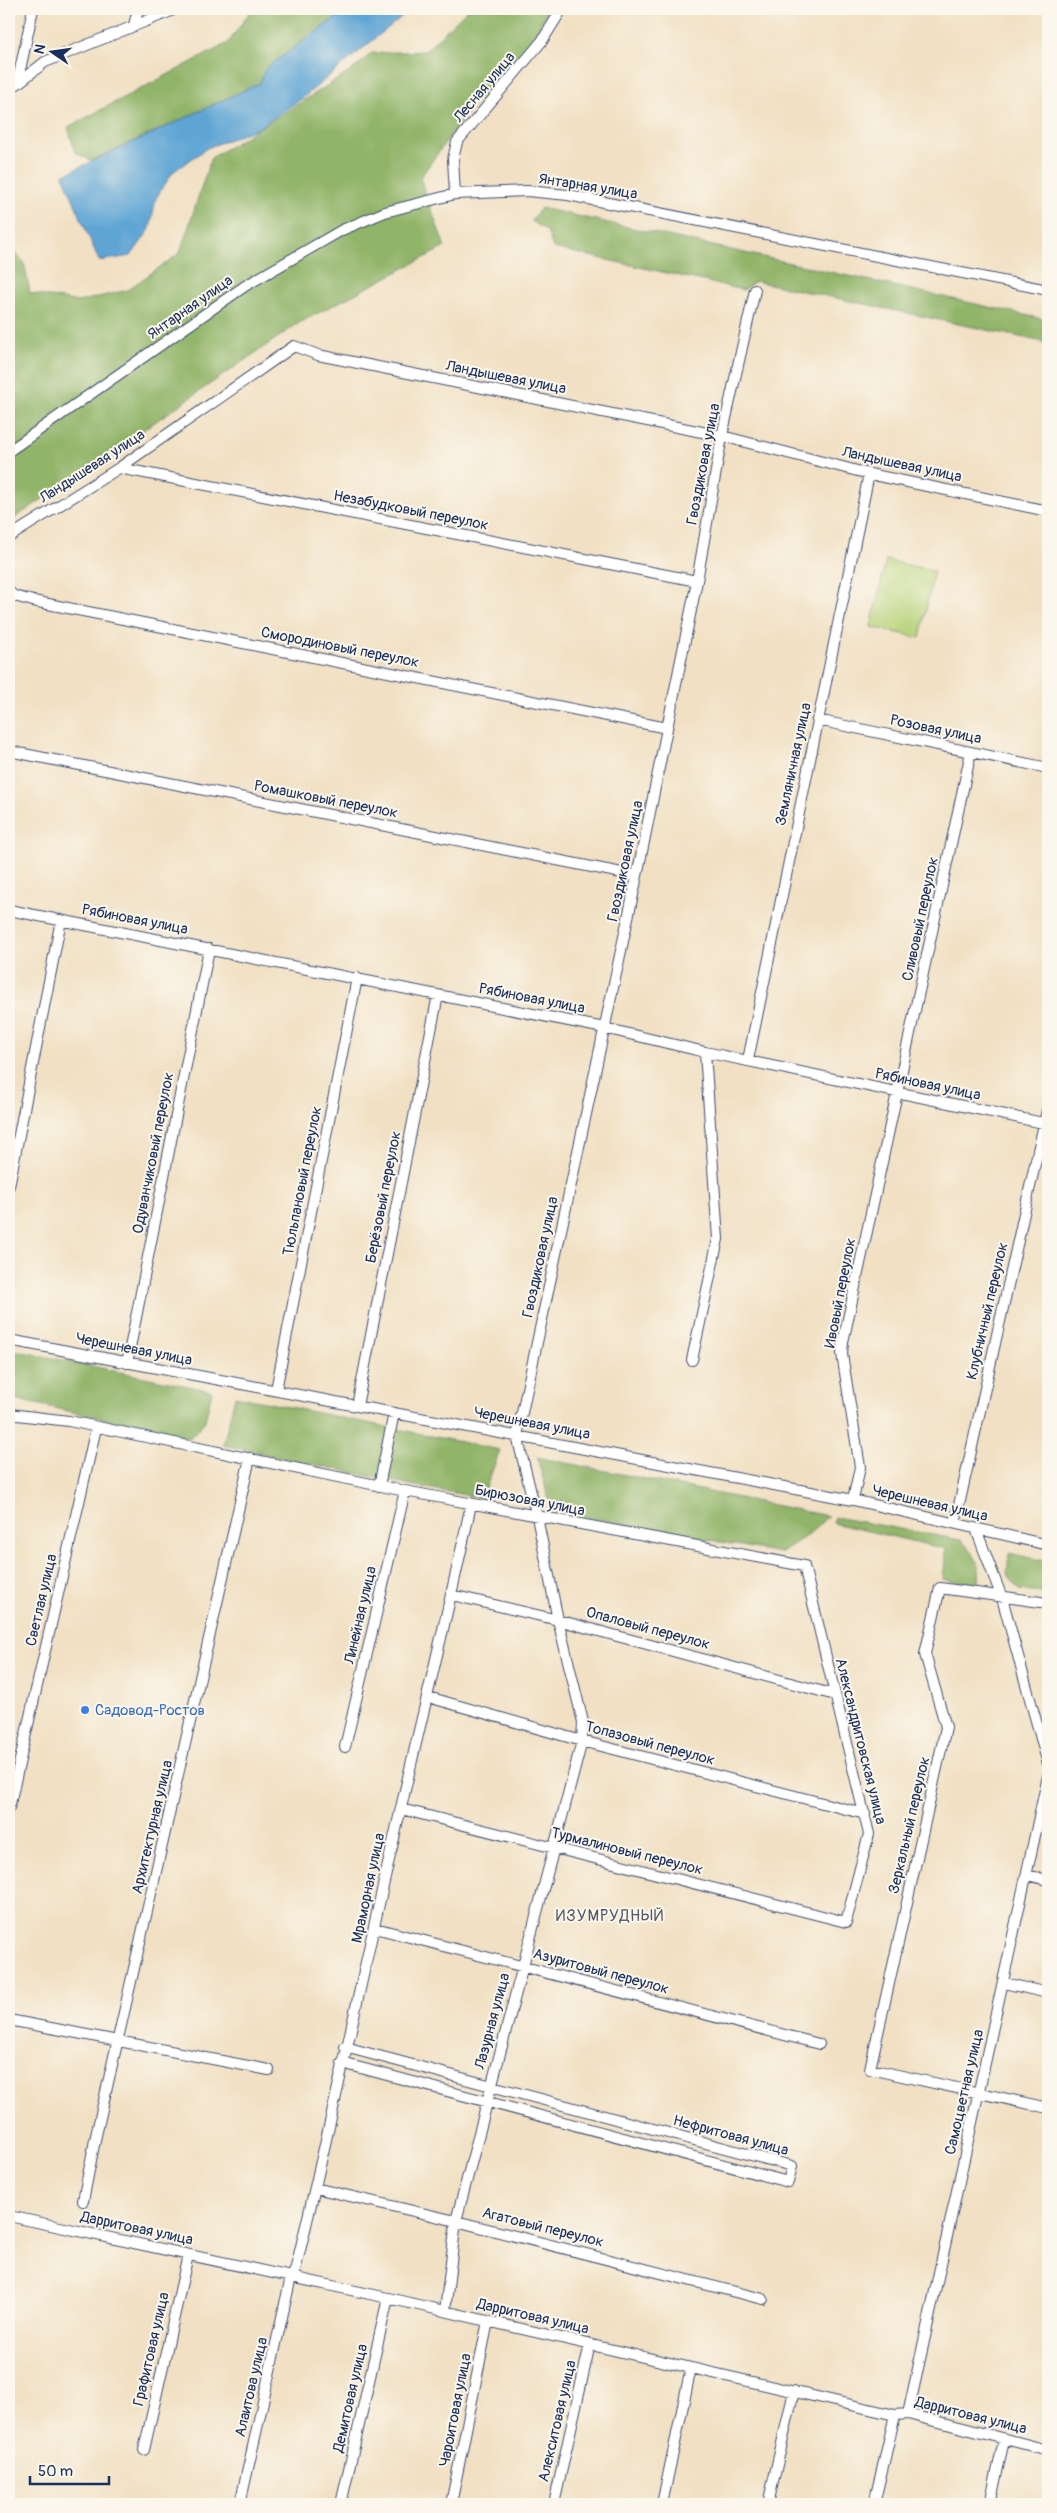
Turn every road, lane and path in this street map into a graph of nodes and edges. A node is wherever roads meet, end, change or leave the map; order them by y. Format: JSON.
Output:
{"nodes":[{"id":1,"x":33,"y":9,"type":"edge"},
{"id":2,"x":138,"y":9,"type":"edge"},
{"id":3,"x":176,"y":9,"type":"edge"},
{"id":4,"x":562,"y":9,"type":"edge"},
{"id":5,"x":134,"y":25,"type":"junction"},
{"id":6,"x":455,"y":194,"type":"junction"},
{"id":7,"x":755,"y":290,"type":"dead end"},
{"id":8,"x":1048,"y":290,"type":"edge"},
{"id":9,"x":722,"y":436,"type":"junction"},
{"id":10,"x":9,"y":451,"type":"edge"},
{"id":11,"x":120,"y":468,"type":"junction"},
{"id":12,"x":869,"y":474,"type":"junction"},
{"id":13,"x":1048,"y":511,"type":"edge"},
{"id":14,"x":9,"y":536,"type":"edge"},
{"id":15,"x":697,"y":581,"type":"junction"},
{"id":16,"x":9,"y":592,"type":"edge"},
{"id":17,"x":817,"y":720,"type":"junction"},
{"id":18,"x":667,"y":728,"type":"junction"},
{"id":19,"x":9,"y":751,"type":"edge"},
{"id":20,"x":972,"y":752,"type":"junction"},
{"id":21,"x":1048,"y":768,"type":"edge"},
{"id":22,"x":637,"y":876,"type":"junction"},
{"id":23,"x":9,"y":910,"type":"edge"},
{"id":24,"x":62,"y":920,"type":"junction"},
{"id":25,"x":209,"y":949,"type":"junction"},
{"id":26,"x":357,"y":978,"type":"junction"},
{"id":27,"x":438,"y":994,"type":"junction"},
{"id":28,"x":604,"y":1028,"type":"junction"},
{"id":29,"x":705,"y":1052,"type":"junction"},
{"id":30,"x":748,"y":1060,"type":"junction"},
{"id":31,"x":898,"y":1093,"type":"junction"},
{"id":32,"x":1048,"y":1106,"type":"edge"},
{"id":33,"x":1046,"y":1123,"type":"edge"},
{"id":34,"x":9,"y":1186,"type":"edge"},
{"id":35,"x":9,"y":1340,"type":"edge"},
{"id":36,"x":692,"y":1360,"type":"dead end"},
{"id":37,"x":126,"y":1363,"type":"junction"},
{"id":38,"x":276,"y":1390,"type":"junction"},
{"id":39,"x":357,"y":1406,"type":"junction"},
{"id":40,"x":394,"y":1413,"type":"junction"},
{"id":41,"x":9,"y":1414,"type":"edge"},
{"id":42,"x":96,"y":1428,"type":"junction"},
{"id":43,"x":517,"y":1436,"type":"junction"},
{"id":44,"x":250,"y":1458,"type":"junction"},
{"id":45,"x":379,"y":1486,"type":"junction"},
{"id":46,"x":405,"y":1491,"type":"junction"},
{"id":47,"x":853,"y":1500,"type":"junction"},
{"id":48,"x":471,"y":1504,"type":"junction"},
{"id":49,"x":537,"y":1517,"type":"junction"},
{"id":50,"x":955,"y":1523,"type":"junction"},
{"id":51,"x":976,"y":1529,"type":"junction"},
{"id":52,"x":1048,"y":1545,"type":"edge"},
{"id":53,"x":804,"y":1566,"type":"joint"},
{"id":54,"x":452,"y":1594,"type":"junction"},
{"id":55,"x":1002,"y":1598,"type":"junction"},
{"id":56,"x":1048,"y":1603,"type":"edge"},
{"id":57,"x":558,"y":1620,"type":"junction"},
{"id":58,"x":835,"y":1695,"type":"junction"},
{"id":59,"x":428,"y":1697,"type":"junction"},
{"id":60,"x":582,"y":1741,"type":"junction"},
{"id":61,"x":345,"y":1747,"type":"dead end"},
{"id":62,"x":1048,"y":1764,"type":"edge"},
{"id":63,"x":1048,"y":1776,"type":"edge"},
{"id":64,"x":9,"y":1808,"type":"edge"},
{"id":65,"x":400,"y":1809,"type":"junction"},
{"id":66,"x":865,"y":1814,"type":"junction"},
{"id":67,"x":554,"y":1848,"type":"junction"},
{"id":68,"x":1027,"y":1875,"type":"junction"},
{"id":69,"x":1048,"y":1880,"type":"edge"},
{"id":70,"x":846,"y":1922,"type":"joint"},
{"id":71,"x":375,"y":1928,"type":"junction"},
{"id":72,"x":523,"y":1965,"type":"junction"},
{"id":73,"x":1004,"y":1983,"type":"junction"},
{"id":74,"x":1048,"y":1993,"type":"edge"},
{"id":75,"x":9,"y":2020,"type":"edge"},
{"id":76,"x":118,"y":2041,"type":"junction"},
{"id":77,"x":820,"y":2044,"type":"dead end"},
{"id":78,"x":345,"y":2047,"type":"junction"},
{"id":79,"x":342,"y":2063,"type":"junction"},
{"id":80,"x":269,"y":2070,"type":"dead end"},
{"id":81,"x":490,"y":2086,"type":"junction"},
{"id":82,"x":978,"y":2093,"type":"junction"},
{"id":83,"x":486,"y":2101,"type":"junction"},
{"id":84,"x":1048,"y":2108,"type":"edge"},
{"id":85,"x":315,"y":2188,"type":"junction"},
{"id":86,"x":83,"y":2202,"type":"dead end"},
{"id":87,"x":9,"y":2216,"type":"edge"},
{"id":88,"x":456,"y":2220,"type":"junction"},
{"id":89,"x":188,"y":2255,"type":"junction"},
{"id":90,"x":291,"y":2277,"type":"junction"},
{"id":91,"x":388,"y":2298,"type":"junction"},
{"id":92,"x":763,"y":2299,"type":"dead end"},
{"id":93,"x":445,"y":2311,"type":"junction"},
{"id":94,"x":488,"y":2321,"type":"junction"},
{"id":95,"x":590,"y":2344,"type":"junction"},
{"id":96,"x":691,"y":2368,"type":"junction"},
{"id":97,"x":794,"y":2391,"type":"junction"},
{"id":98,"x":908,"y":2414,"type":"junction"},
{"id":99,"x":895,"y":2415,"type":"junction"},
{"id":100,"x":1004,"y":2440,"type":"junction"},
{"id":101,"x":144,"y":2450,"type":"dead end"},
{"id":102,"x":1048,"y":2450,"type":"edge"},
{"id":103,"x":240,"y":2504,"type":"edge"},
{"id":104,"x":341,"y":2504,"type":"edge"},
{"id":105,"x":451,"y":2504,"type":"edge"},
{"id":106,"x":554,"y":2504,"type":"edge"},
{"id":107,"x":662,"y":2504,"type":"edge"},
{"id":108,"x":768,"y":2504,"type":"edge"},
{"id":109,"x":874,"y":2504,"type":"edge"},
{"id":110,"x":990,"y":2504,"type":"edge"}],
"edges":[{"from":1,"to":5,"type":"street"},
{"from":2,"to":5,"type":"street"},
{"from":3,"to":5,"type":"street"},
{"from":4,"to":6,"type":"street","name":"Лесная улица"},
{"from":6,"to":8,"type":"street","name":"Янтарная улица"},
{"from":6,"to":10,"type":"street","name":"Янтарная улица"},
{"from":7,"to":9,"type":"street","name":"Гвоздиковая улица"},
{"from":9,"to":11,"type":"street","name":"Ландышевая улица"},
{"from":9,"to":12,"type":"street","name":"Ландышевая улица"},
{"from":9,"to":15,"type":"street","name":"Гвоздиковая улица"},
{"from":11,"to":14,"type":"street","name":"Ландышевая улица"},
{"from":11,"to":15,"type":"street","name":"Незабудковый переулок"},
{"from":12,"to":13,"type":"street","name":"Ландышевая улица"},
{"from":12,"to":17,"type":"street","name":"Земляничная улица"},
{"from":15,"to":18,"type":"street","name":"Гвоздиковая улица"},
{"from":16,"to":18,"type":"street","name":"Смородиновый переулок"},
{"from":17,"to":20,"type":"street","name":"Розовая улица"},
{"from":17,"to":30,"type":"street","name":"Земляничная улица"},
{"from":18,"to":22,"type":"street","name":"Гвоздиковая улица"},
{"from":19,"to":22,"type":"street","name":"Ромашковый переулок"},
{"from":20,"to":21,"type":"street","name":"Розовая улица"},
{"from":20,"to":31,"type":"street","name":"Сливовый переулок"},
{"from":22,"to":28,"type":"street","name":"Гвоздиковая улица"},
{"from":23,"to":24,"type":"street","name":"Рябиновая улица"},
{"from":24,"to":25,"type":"street","name":"Рябиновая улица"},
{"from":24,"to":34,"type":"street"},
{"from":25,"to":26,"type":"street","name":"Рябиновая улица"},
{"from":25,"to":37,"type":"street","name":"Одуванчиковый переулок"},
{"from":26,"to":27,"type":"street","name":"Рябиновая улица"},
{"from":26,"to":38,"type":"street","name":"Тюльпановый переулок"},
{"from":27,"to":28,"type":"street","name":"Рябиновая улица"},
{"from":27,"to":39,"type":"street","name":"Берёзовый переулок"},
{"from":28,"to":29,"type":"street","name":"Рябиновая улица"},
{"from":28,"to":43,"type":"street","name":"Гвоздиковая улица"},
{"from":29,"to":30,"type":"street","name":"Рябиновая улица"},
{"from":29,"to":36,"type":"street"},
{"from":30,"to":31,"type":"street","name":"Рябиновая улица"},
{"from":31,"to":33,"type":"street","name":"Рябиновая улица"},
{"from":31,"to":47,"type":"street","name":"Ивовый переулок"},
{"from":32,"to":33,"type":"street","name":"Клубничный переулок"},
{"from":33,"to":50,"type":"street","name":"Клубничный переулок"},
{"from":35,"to":37,"type":"street","name":"Черешневая улица"},
{"from":37,"to":38,"type":"street","name":"Черешневая улица"},
{"from":38,"to":39,"type":"street","name":"Черешневая улица"},
{"from":39,"to":40,"type":"street","name":"Черешневая улица"},
{"from":40,"to":43,"type":"street","name":"Черешневая улица"},
{"from":40,"to":45,"type":"street"},
{"from":41,"to":42,"type":"street","name":"Бирюзовая улица"},
{"from":42,"to":44,"type":"street","name":"Бирюзовая улица"},
{"from":42,"to":64,"type":"street","name":"Светлая улица"},
{"from":43,"to":47,"type":"street","name":"Черешневая улица"},
{"from":43,"to":49,"type":"street","name":"Лазурная улица"},
{"from":44,"to":45,"type":"street","name":"Бирюзовая улица"},
{"from":44,"to":76,"type":"street","name":"Архитектурная улица"},
{"from":45,"to":46,"type":"street","name":"Бирюзовая улица"},
{"from":46,"to":48,"type":"street","name":"Бирюзовая улица"},
{"from":46,"to":61,"type":"street","name":"Линейная улица"},
{"from":47,"to":50,"type":"street","name":"Черешневая улица"},
{"from":48,"to":49,"type":"street","name":"Бирюзовая улица"},
{"from":48,"to":54,"type":"street","name":"Мраморная улица"},
{"from":49,"to":53,"type":"street","name":"Бирюзовая улица"},
{"from":49,"to":57,"type":"street","name":"Лазурная улица"},
{"from":50,"to":51,"type":"street","name":"Черешневая улица"},
{"from":51,"to":52,"type":"street","name":"Черешневая улица"},
{"from":51,"to":55,"type":"street"},
{"from":53,"to":58,"type":"street","name":"Александритовская улица"},
{"from":54,"to":57,"type":"street","name":"Опаловый переулок"},
{"from":54,"to":59,"type":"street","name":"Мраморная улица"},
{"from":55,"to":56,"type":"street"},
{"from":55,"to":62,"type":"street"},
{"from":55,"to":82,"type":"street","name":"Зеркальный переулок"},
{"from":57,"to":58,"type":"street","name":"Опаловый переулок"},
{"from":57,"to":60,"type":"street","name":"Лазурная улица"},
{"from":58,"to":66,"type":"street","name":"Александритовская улица"},
{"from":59,"to":60,"type":"street","name":"Топазовый переулок"},
{"from":59,"to":65,"type":"street","name":"Мраморная улица"},
{"from":60,"to":66,"type":"street","name":"Топазовый переулок"},
{"from":60,"to":67,"type":"street","name":"Лазурная улица"},
{"from":63,"to":68,"type":"street","name":"Самоцветная улица"},
{"from":65,"to":67,"type":"street","name":"Турмалиновый переулок"},
{"from":65,"to":71,"type":"street","name":"Мраморная улица"},
{"from":66,"to":70,"type":"street","name":"Александритовская улица"},
{"from":67,"to":70,"type":"street","name":"Турмалиновый переулок"},
{"from":67,"to":72,"type":"street","name":"Лазурная улица"},
{"from":68,"to":69,"type":"street"},
{"from":68,"to":73,"type":"street","name":"Самоцветная улица"},
{"from":71,"to":72,"type":"street","name":"Азуритовый переулок"},
{"from":71,"to":78,"type":"street","name":"Мраморная улица"},
{"from":72,"to":77,"type":"street","name":"Азуритовый переулок"},
{"from":72,"to":81,"type":"street","name":"Лазурная улица"},
{"from":73,"to":74,"type":"street"},
{"from":73,"to":82,"type":"street","name":"Самоцветная улица"},
{"from":75,"to":76,"type":"street"},
{"from":76,"to":80,"type":"street"},
{"from":76,"to":86,"type":"street","name":"Архитектурная улица"},
{"from":78,"to":79,"type":"street","name":"Мраморная улица"},
{"from":78,"to":81,"type":"street","name":"Нефритовая улица"},
{"from":79,"to":83,"type":"street","name":"Нефритовая улица"},
{"from":79,"to":85,"type":"street","name":"Мраморная улица"},
{"from":81,"to":83,"type":"street","name":"Лазурная улица"},
{"from":81,"to":83,"type":"street","name":"Нефритовая улица"},
{"from":82,"to":84,"type":"street"},
{"from":82,"to":98,"type":"street","name":"Самоцветная улица"},
{"from":83,"to":88,"type":"street","name":"Лазурная улица"},
{"from":85,"to":88,"type":"street","name":"Агатовый переулок"},
{"from":85,"to":90,"type":"street","name":"Мраморная улица"},
{"from":87,"to":89,"type":"street","name":"Дарритовая улица"},
{"from":88,"to":92,"type":"street","name":"Агатовый переулок"},
{"from":88,"to":93,"type":"street","name":"Лазурная улица"},
{"from":89,"to":90,"type":"street","name":"Дарритовая улица"},
{"from":89,"to":101,"type":"street","name":"Графитовая улица"},
{"from":90,"to":91,"type":"street","name":"Дарритовая улица"},
{"from":90,"to":103,"type":"street","name":"Алаитова улица"},
{"from":91,"to":93,"type":"street","name":"Дарритовая улица"},
{"from":91,"to":104,"type":"street","name":"Демитовая улица"},
{"from":93,"to":94,"type":"street","name":"Дарритовая улица"},
{"from":94,"to":95,"type":"street","name":"Дарритовая улица"},
{"from":94,"to":105,"type":"street","name":"Чароитовая улица"},
{"from":95,"to":96,"type":"street","name":"Дарритовая улица"},
{"from":95,"to":106,"type":"street","name":"Алекситовая улица"},
{"from":96,"to":97,"type":"street","name":"Дарритовая улица"},
{"from":96,"to":107,"type":"street"},
{"from":97,"to":99,"type":"street","name":"Дарритовая улица"},
{"from":97,"to":108,"type":"street"},
{"from":98,"to":99,"type":"street","name":"Дарритовая улица"},
{"from":98,"to":100,"type":"street","name":"Дарритовая улица"},
{"from":99,"to":109,"type":"street"},
{"from":100,"to":102,"type":"street","name":"Дарритовая улица"},
{"from":100,"to":110,"type":"street"}]}
